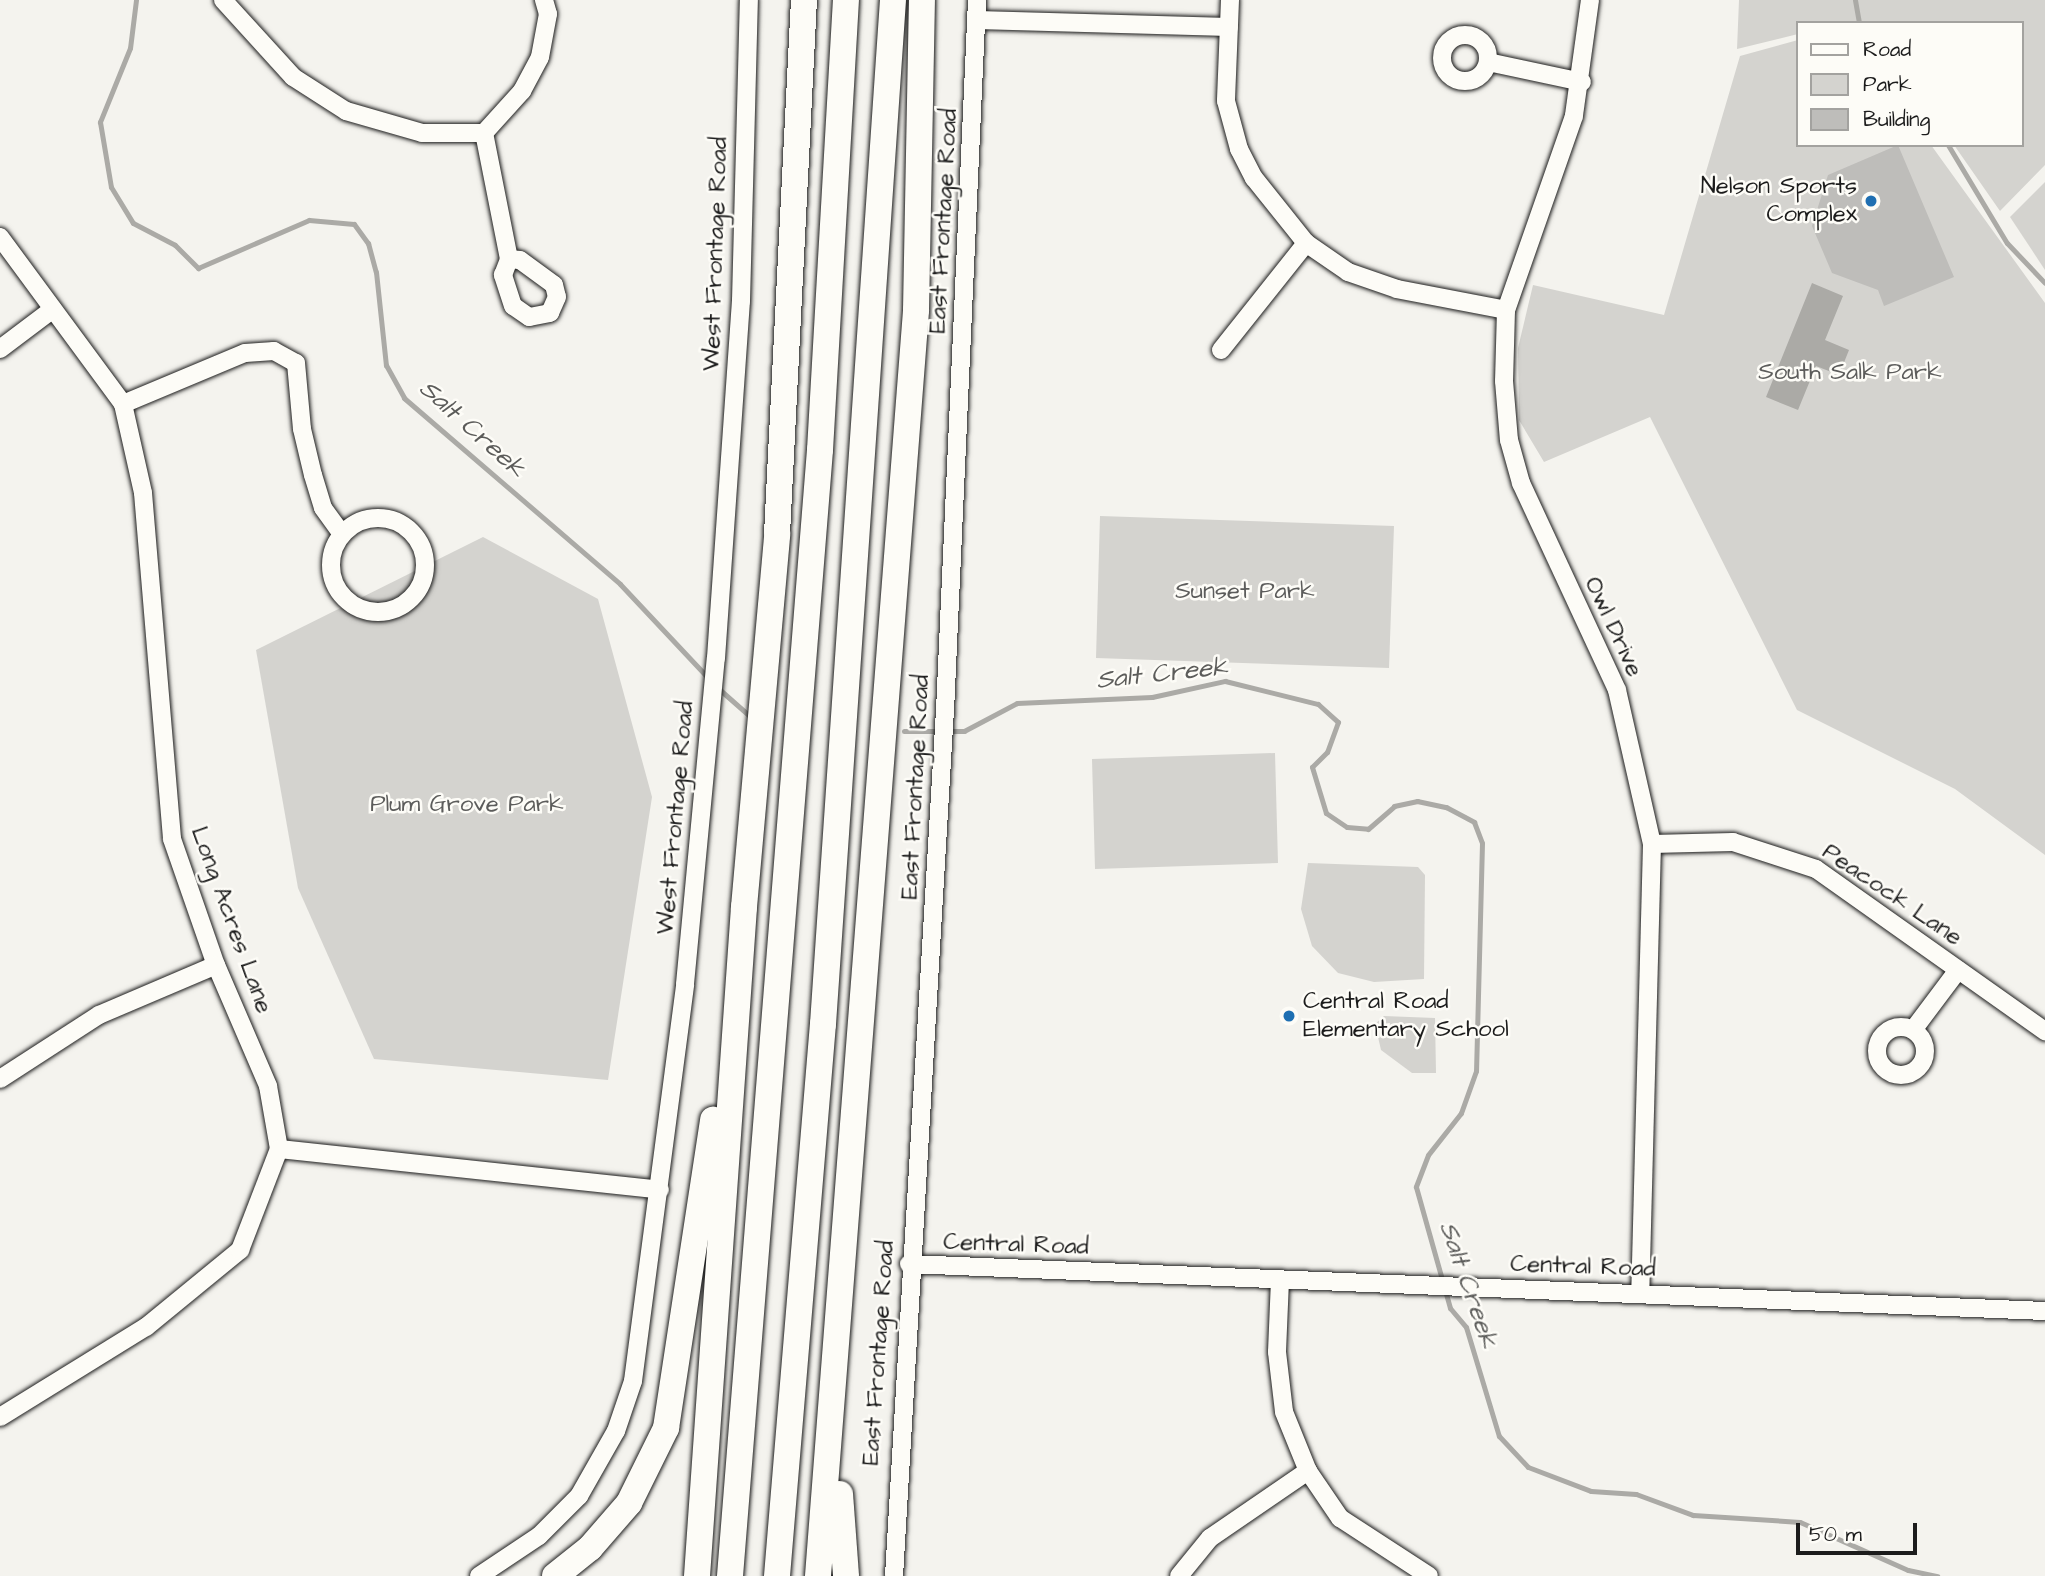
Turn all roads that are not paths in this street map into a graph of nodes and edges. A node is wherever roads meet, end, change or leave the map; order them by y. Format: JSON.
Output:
{"nodes":[{"id":1,"x":223,"y":0,"type":"edge"},
{"id":2,"x":544,"y":0,"type":"edge"},
{"id":3,"x":749,"y":0,"type":"edge"},
{"id":4,"x":804,"y":0,"type":"edge"},
{"id":5,"x":846,"y":0,"type":"edge"},
{"id":6,"x":893,"y":0,"type":"edge"},
{"id":7,"x":922,"y":0,"type":"edge"},
{"id":8,"x":977,"y":0,"type":"edge"},
{"id":9,"x":1230,"y":0,"type":"edge"},
{"id":10,"x":1590,"y":0,"type":"edge"},
{"id":11,"x":977,"y":20,"type":"junction"},
{"id":12,"x":1229,"y":27,"type":"junction"},
{"id":13,"x":1488,"y":62,"type":"dead end"},
{"id":14,"x":1582,"y":82,"type":"junction"},
{"id":15,"x":484,"y":133,"type":"junction"},
{"id":16,"x":0,"y":237,"type":"edge"},
{"id":17,"x":1306,"y":243,"type":"junction"},
{"id":18,"x":509,"y":259,"type":"dead end"},
{"id":19,"x":53,"y":309,"type":"junction"},
{"id":20,"x":1506,"y":310,"type":"junction"},
{"id":21,"x":0,"y":349,"type":"edge"},
{"id":22,"x":1222,"y":350,"type":"dead end"},
{"id":23,"x":123,"y":404,"type":"junction"},
{"id":24,"x":342,"y":534,"type":"junction"},
{"id":25,"x":1652,"y":844,"type":"junction"},
{"id":26,"x":744,"y":907,"type":"junction"},
{"id":27,"x":216,"y":965,"type":"junction"},
{"id":28,"x":1958,"y":970,"type":"junction"},
{"id":29,"x":1913,"y":1030,"type":"dead end"},
{"id":30,"x":2045,"y":1031,"type":"edge"},
{"id":31,"x":0,"y":1079,"type":"edge"},
{"id":32,"x":279,"y":1149,"type":"junction"},
{"id":33,"x":660,"y":1189,"type":"junction"},
{"id":34,"x":909,"y":1264,"type":"junction"},
{"id":35,"x":841,"y":1280,"type":"junction"},
{"id":36,"x":1280,"y":1280,"type":"junction"},
{"id":37,"x":1640,"y":1294,"type":"junction"},
{"id":38,"x":2045,"y":1311,"type":"edge"},
{"id":39,"x":0,"y":1417,"type":"edge"},
{"id":40,"x":1308,"y":1471,"type":"junction"},
{"id":41,"x":479,"y":1576,"type":"edge"},
{"id":42,"x":555,"y":1576,"type":"edge"},
{"id":43,"x":697,"y":1576,"type":"edge"},
{"id":44,"x":730,"y":1576,"type":"edge"},
{"id":45,"x":777,"y":1576,"type":"edge"},
{"id":46,"x":818,"y":1576,"type":"edge"},
{"id":47,"x":846,"y":1576,"type":"edge"},
{"id":48,"x":894,"y":1576,"type":"edge"},
{"id":49,"x":1179,"y":1576,"type":"edge"},
{"id":50,"x":1429,"y":1576,"type":"edge"}],
"edges":[{"from":1,"to":15,"type":"street"},
{"from":2,"to":15,"type":"street"},
{"from":3,"to":33,"type":"street","name":"West Frontage Road"},
{"from":4,"to":26,"type":"highway"},
{"from":5,"to":44,"type":"highway"},
{"from":6,"to":45,"type":"highway"},
{"from":7,"to":35,"type":"highway"},
{"from":8,"to":11,"type":"street","name":"East Frontage Road"},
{"from":9,"to":12,"type":"street"},
{"from":10,"to":14,"type":"street","name":"Owl Drive"},
{"from":11,"to":12,"type":"street"},
{"from":11,"to":34,"type":"street","name":"East Frontage Road"},
{"from":12,"to":17,"type":"street"},
{"from":13,"to":14,"type":"street"},
{"from":14,"to":20,"type":"street","name":"Owl Drive"},
{"from":15,"to":18,"type":"street"},
{"from":16,"to":19,"type":"street","name":"Long Acres Lane"},
{"from":17,"to":20,"type":"street"},
{"from":17,"to":22,"type":"street"},
{"from":19,"to":21,"type":"street"},
{"from":19,"to":23,"type":"street","name":"Long Acres Lane"},
{"from":20,"to":25,"type":"street","name":"Owl Drive"},
{"from":23,"to":24,"type":"street"},
{"from":23,"to":27,"type":"street","name":"Long Acres Lane"},
{"from":24,"to":24,"type":"street"},
{"from":25,"to":28,"type":"street","name":"Peacock Lane"},
{"from":25,"to":37,"type":"street","name":"Owl Drive"},
{"from":26,"to":42,"type":"highway"},
{"from":26,"to":43,"type":"highway"},
{"from":27,"to":31,"type":"street"},
{"from":27,"to":32,"type":"street","name":"Long Acres Lane"},
{"from":28,"to":29,"type":"street"},
{"from":28,"to":30,"type":"street","name":"Peacock Lane"},
{"from":32,"to":33,"type":"street"},
{"from":32,"to":39,"type":"street"},
{"from":33,"to":41,"type":"street","name":"West Frontage Road"},
{"from":34,"to":36,"type":"street","name":"Central Road"},
{"from":34,"to":48,"type":"street","name":"East Frontage Road"},
{"from":35,"to":46,"type":"highway"},
{"from":35,"to":47,"type":"highway"},
{"from":36,"to":37,"type":"street","name":"Central Road"},
{"from":36,"to":40,"type":"street"},
{"from":37,"to":38,"type":"street","name":"Central Road"},
{"from":40,"to":49,"type":"street"},
{"from":40,"to":50,"type":"street"}]}
